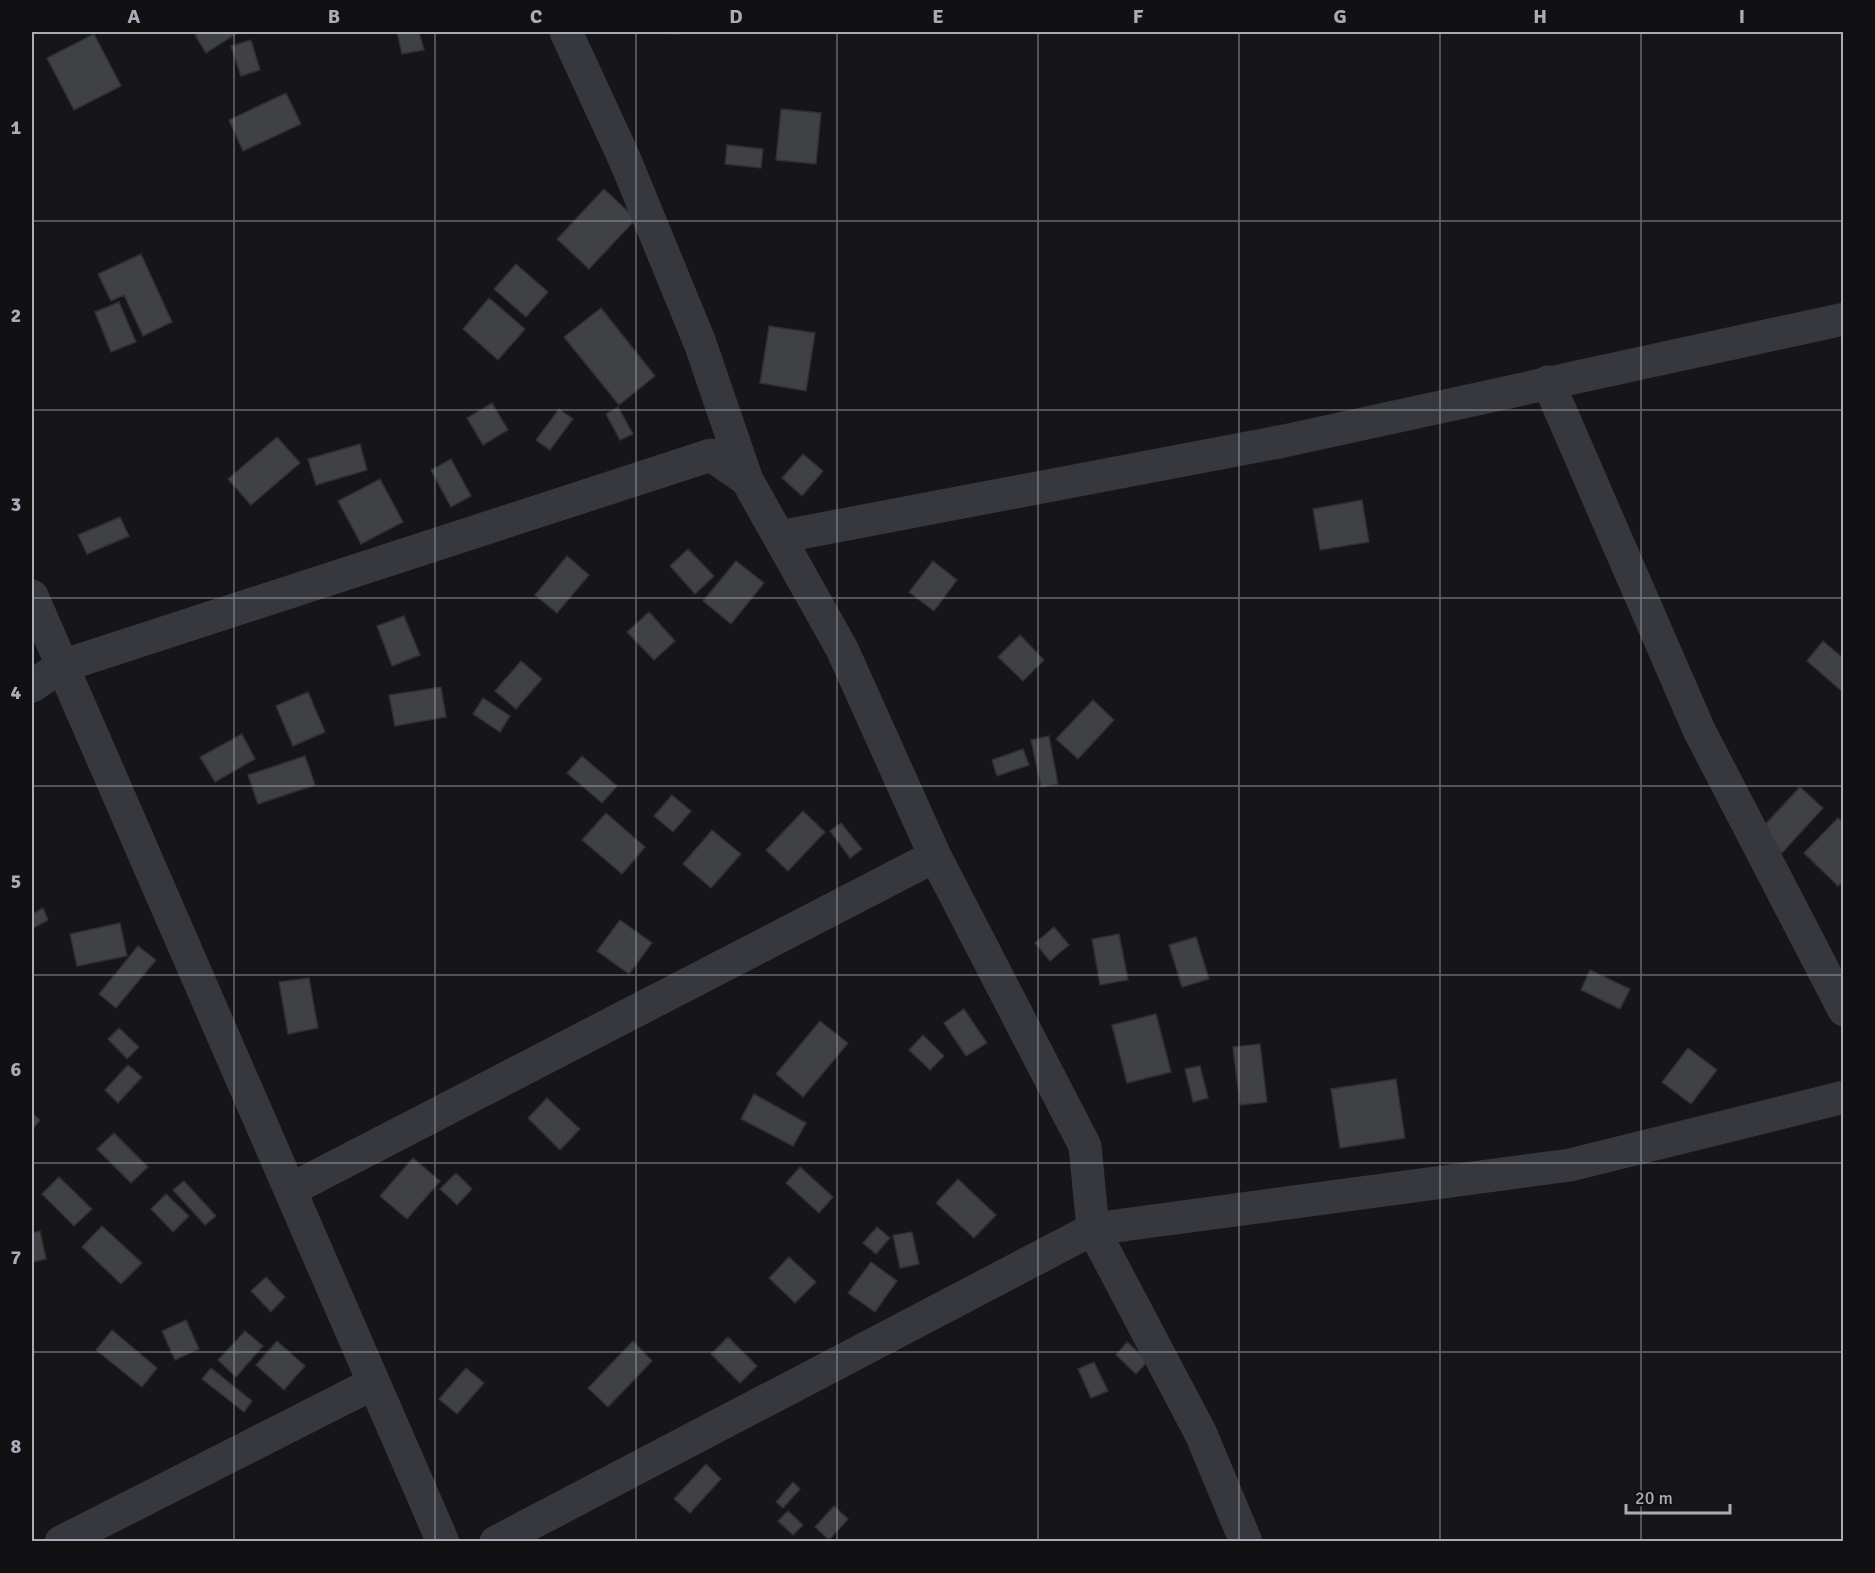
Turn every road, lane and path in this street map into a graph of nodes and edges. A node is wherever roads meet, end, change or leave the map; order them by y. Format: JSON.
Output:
{"nodes":[{"id":1,"x":566,"y":32,"type":"edge"},
{"id":2,"x":1844,"y":319,"type":"edge"},
{"id":3,"x":1548,"y":382,"type":"junction"},
{"id":4,"x":747,"y":480,"type":"junction"},
{"id":5,"x":779,"y":537,"type":"junction"},
{"id":6,"x":32,"y":596,"type":"edge"},
{"id":7,"x":62,"y":666,"type":"junction"},
{"id":8,"x":32,"y":686,"type":"edge"},
{"id":9,"x":935,"y":856,"type":"junction"},
{"id":10,"x":1844,"y":1010,"type":"edge"},
{"id":11,"x":1844,"y":1096,"type":"edge"},
{"id":12,"x":290,"y":1190,"type":"junction"},
{"id":13,"x":1094,"y":1229,"type":"junction"},
{"id":14,"x":374,"y":1383,"type":"junction"},
{"id":15,"x":61,"y":1542,"type":"edge"},
{"id":16,"x":443,"y":1542,"type":"edge"},
{"id":17,"x":496,"y":1542,"type":"edge"},
{"id":18,"x":1246,"y":1542,"type":"edge"}],
"edges":[{"from":1,"to":4,"type":"street"},
{"from":2,"to":3,"type":"street"},
{"from":3,"to":5,"type":"street"},
{"from":3,"to":10,"type":"street"},
{"from":4,"to":5,"type":"street"},
{"from":4,"to":7,"type":"street"},
{"from":5,"to":9,"type":"street"},
{"from":6,"to":7,"type":"street"},
{"from":7,"to":8,"type":"street"},
{"from":7,"to":12,"type":"street"},
{"from":9,"to":12,"type":"street"},
{"from":9,"to":13,"type":"street"},
{"from":11,"to":13,"type":"street"},
{"from":12,"to":14,"type":"street"},
{"from":13,"to":17,"type":"street"},
{"from":13,"to":18,"type":"street"},
{"from":14,"to":15,"type":"street"},
{"from":14,"to":16,"type":"street"}]}
